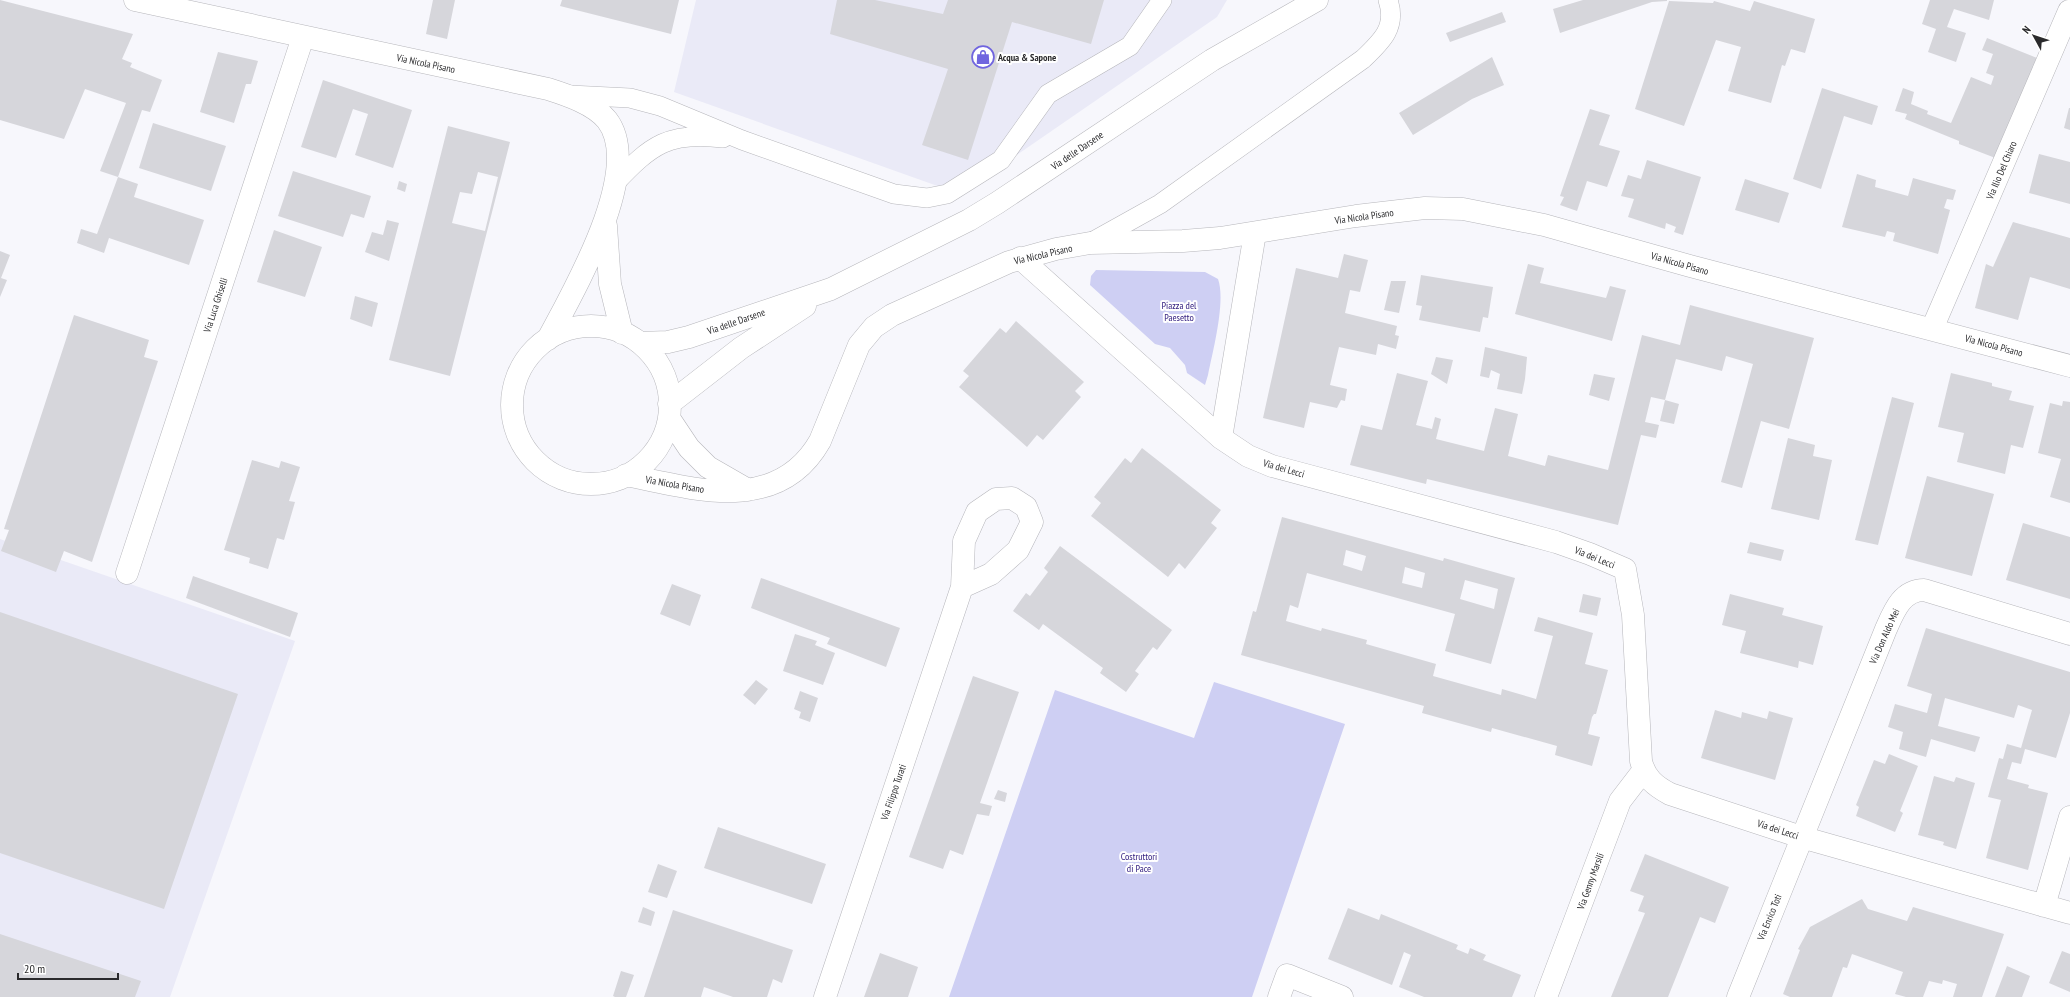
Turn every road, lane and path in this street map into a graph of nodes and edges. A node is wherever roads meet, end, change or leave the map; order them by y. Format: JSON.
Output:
{"nodes":[{"id":1,"x":135,"y":0,"type":"edge"},
{"id":2,"x":1162,"y":0,"type":"edge"},
{"id":3,"x":1317,"y":0,"type":"edge"},
{"id":4,"x":1388,"y":0,"type":"edge"},
{"id":5,"x":2069,"y":11,"type":"edge"},
{"id":6,"x":303,"y":37,"type":"junction"},
{"id":7,"x":566,"y":94,"type":"junction"},
{"id":8,"x":742,"y":140,"type":"junction"},
{"id":9,"x":615,"y":183,"type":"junction"},
{"id":10,"x":606,"y":222,"type":"junction"},
{"id":11,"x":1255,"y":233,"type":"junction"},
{"id":12,"x":1090,"y":244,"type":"junction"},
{"id":13,"x":1020,"y":258,"type":"junction"},
{"id":14,"x":830,"y":289,"type":"junction"},
{"id":15,"x":1932,"y":329,"type":"junction"},
{"id":16,"x":631,"y":338,"type":"junction"},
{"id":17,"x":548,"y":339,"type":"junction"},
{"id":18,"x":2070,"y":366,"type":"edge"},
{"id":19,"x":669,"y":411,"type":"junction"},
{"id":20,"x":1221,"y":438,"type":"junction"},
{"id":21,"x":626,"y":475,"type":"junction"},
{"id":22,"x":748,"y":490,"type":"junction"},
{"id":23,"x":127,"y":573,"type":"dead end"},
{"id":24,"x":962,"y":587,"type":"dead end"},
{"id":25,"x":2070,"y":634,"type":"edge"},
{"id":26,"x":1644,"y":771,"type":"junction"},
{"id":27,"x":2070,"y":817,"type":"edge"},
{"id":28,"x":1801,"y":837,"type":"junction"},
{"id":29,"x":2044,"y":906,"type":"junction"},
{"id":30,"x":2070,"y":913,"type":"edge"},
{"id":31,"x":825,"y":997,"type":"edge"},
{"id":32,"x":1279,"y":997,"type":"edge"},
{"id":33,"x":1342,"y":997,"type":"edge"},
{"id":34,"x":1546,"y":997,"type":"edge"},
{"id":35,"x":1738,"y":997,"type":"edge"}],
"edges":[{"from":1,"to":6,"type":"street","name":"Via Nicola Pisano"},
{"from":2,"to":8,"type":"lane"},
{"from":3,"to":14,"type":"street","name":"Via delle Darsene"},
{"from":4,"to":12,"type":"lane"},
{"from":5,"to":15,"type":"street","name":"Via Ilio Del Chiaro"},
{"from":6,"to":7,"type":"street","name":"Via Nicola Pisano"},
{"from":6,"to":23,"type":"street","name":"Via Luca Ghiselli"},
{"from":7,"to":8,"type":"lane"},
{"from":7,"to":9,"type":"street","name":"Via Nicola Pisano"},
{"from":8,"to":9,"type":"lane"},
{"from":9,"to":10,"type":"street","name":"Via Nicola Pisano"},
{"from":10,"to":16,"type":"street","name":"Via Nicola Pisano"},
{"from":10,"to":17,"type":"street","name":"Via Nicola Pisano"},
{"from":11,"to":12,"type":"street","name":"Via Nicola Pisano"},
{"from":11,"to":15,"type":"street","name":"Via Nicola Pisano"},
{"from":11,"to":20,"type":"street"},
{"from":12,"to":13,"type":"street","name":"Via Nicola Pisano"},
{"from":13,"to":20,"type":"street","name":"Via dei Lecci"},
{"from":13,"to":22,"type":"street","name":"Via Nicola Pisano"},
{"from":14,"to":16,"type":"street","name":"Via delle Darsene"},
{"from":14,"to":19,"type":"street","name":"Via delle Darsene"},
{"from":15,"to":18,"type":"street","name":"Via Nicola Pisano"},
{"from":16,"to":17,"type":"street","name":"Via Nicola Pisano"},
{"from":16,"to":19,"type":"street","name":"Via Nicola Pisano"},
{"from":17,"to":21,"type":"street","name":"Via Nicola Pisano"},
{"from":19,"to":21,"type":"street","name":"Via Nicola Pisano"},
{"from":19,"to":22,"type":"street","name":"Via Nicola Pisano"},
{"from":20,"to":26,"type":"street","name":"Via dei Lecci"},
{"from":21,"to":22,"type":"street","name":"Via Nicola Pisano"},
{"from":24,"to":31,"type":"street","name":"Via Filippo Turati"},
{"from":25,"to":28,"type":"street","name":"Via Don Aldo Mei"},
{"from":26,"to":28,"type":"street","name":"Via dei Lecci"},
{"from":26,"to":34,"type":"street","name":"Via Genny Marsili"},
{"from":27,"to":29,"type":"street"},
{"from":28,"to":29,"type":"street","name":"Via dei Lecci"},
{"from":28,"to":35,"type":"street","name":"Via Enrico Toti"},
{"from":29,"to":30,"type":"street","name":"Via dei Lecci"},
{"from":32,"to":33,"type":"street"}]}
